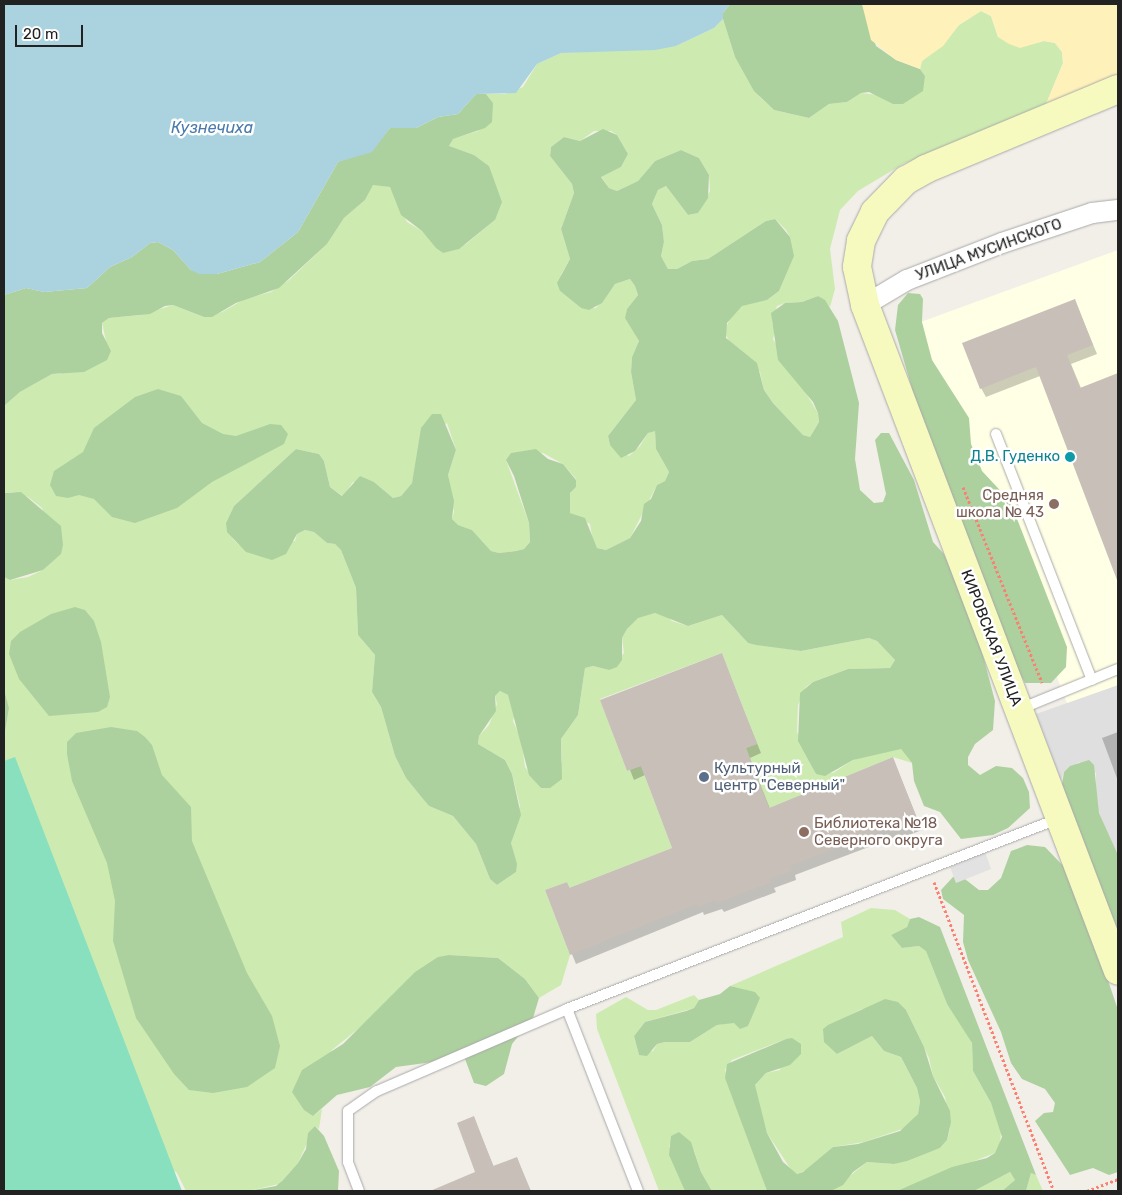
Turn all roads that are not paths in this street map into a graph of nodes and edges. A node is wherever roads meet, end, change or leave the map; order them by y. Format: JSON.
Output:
{"nodes":[{"id":1,"x":1118,"y":89,"type":"edge"},
{"id":2,"x":1118,"y":210,"type":"edge"},
{"id":3,"x":864,"y":305,"type":"junction"},
{"id":4,"x":996,"y":434,"type":"dead end"},
{"id":5,"x":1118,"y":670,"type":"edge"},
{"id":6,"x":1092,"y":680,"type":"junction"},
{"id":7,"x":1019,"y":710,"type":"junction"},
{"id":8,"x":1061,"y":818,"type":"junction"},
{"id":9,"x":1116,"y":958,"type":"edge"},
{"id":10,"x":567,"y":1009,"type":"junction"},
{"id":11,"x":358,"y":1191,"type":"edge"},
{"id":12,"x":638,"y":1191,"type":"edge"}],
"edges":[{"from":1,"to":3,"type":"street","name":"КИРОВСКАЯ УЛИЦА"},
{"from":2,"to":3,"type":"street","name":"УЛИЦА МУСИНСКОГО"},
{"from":3,"to":7,"type":"street","name":"КИРОВСКАЯ УЛИЦА"},
{"from":4,"to":6,"type":"lane"},
{"from":5,"to":6,"type":"lane"},
{"from":6,"to":7,"type":"lane"},
{"from":7,"to":8,"type":"street","name":"КИРОВСКАЯ УЛИЦА"},
{"from":8,"to":9,"type":"street","name":"КИРОВСКАЯ УЛИЦА"},
{"from":8,"to":10,"type":"lane"},
{"from":10,"to":11,"type":"lane"},
{"from":10,"to":12,"type":"lane"}]}
